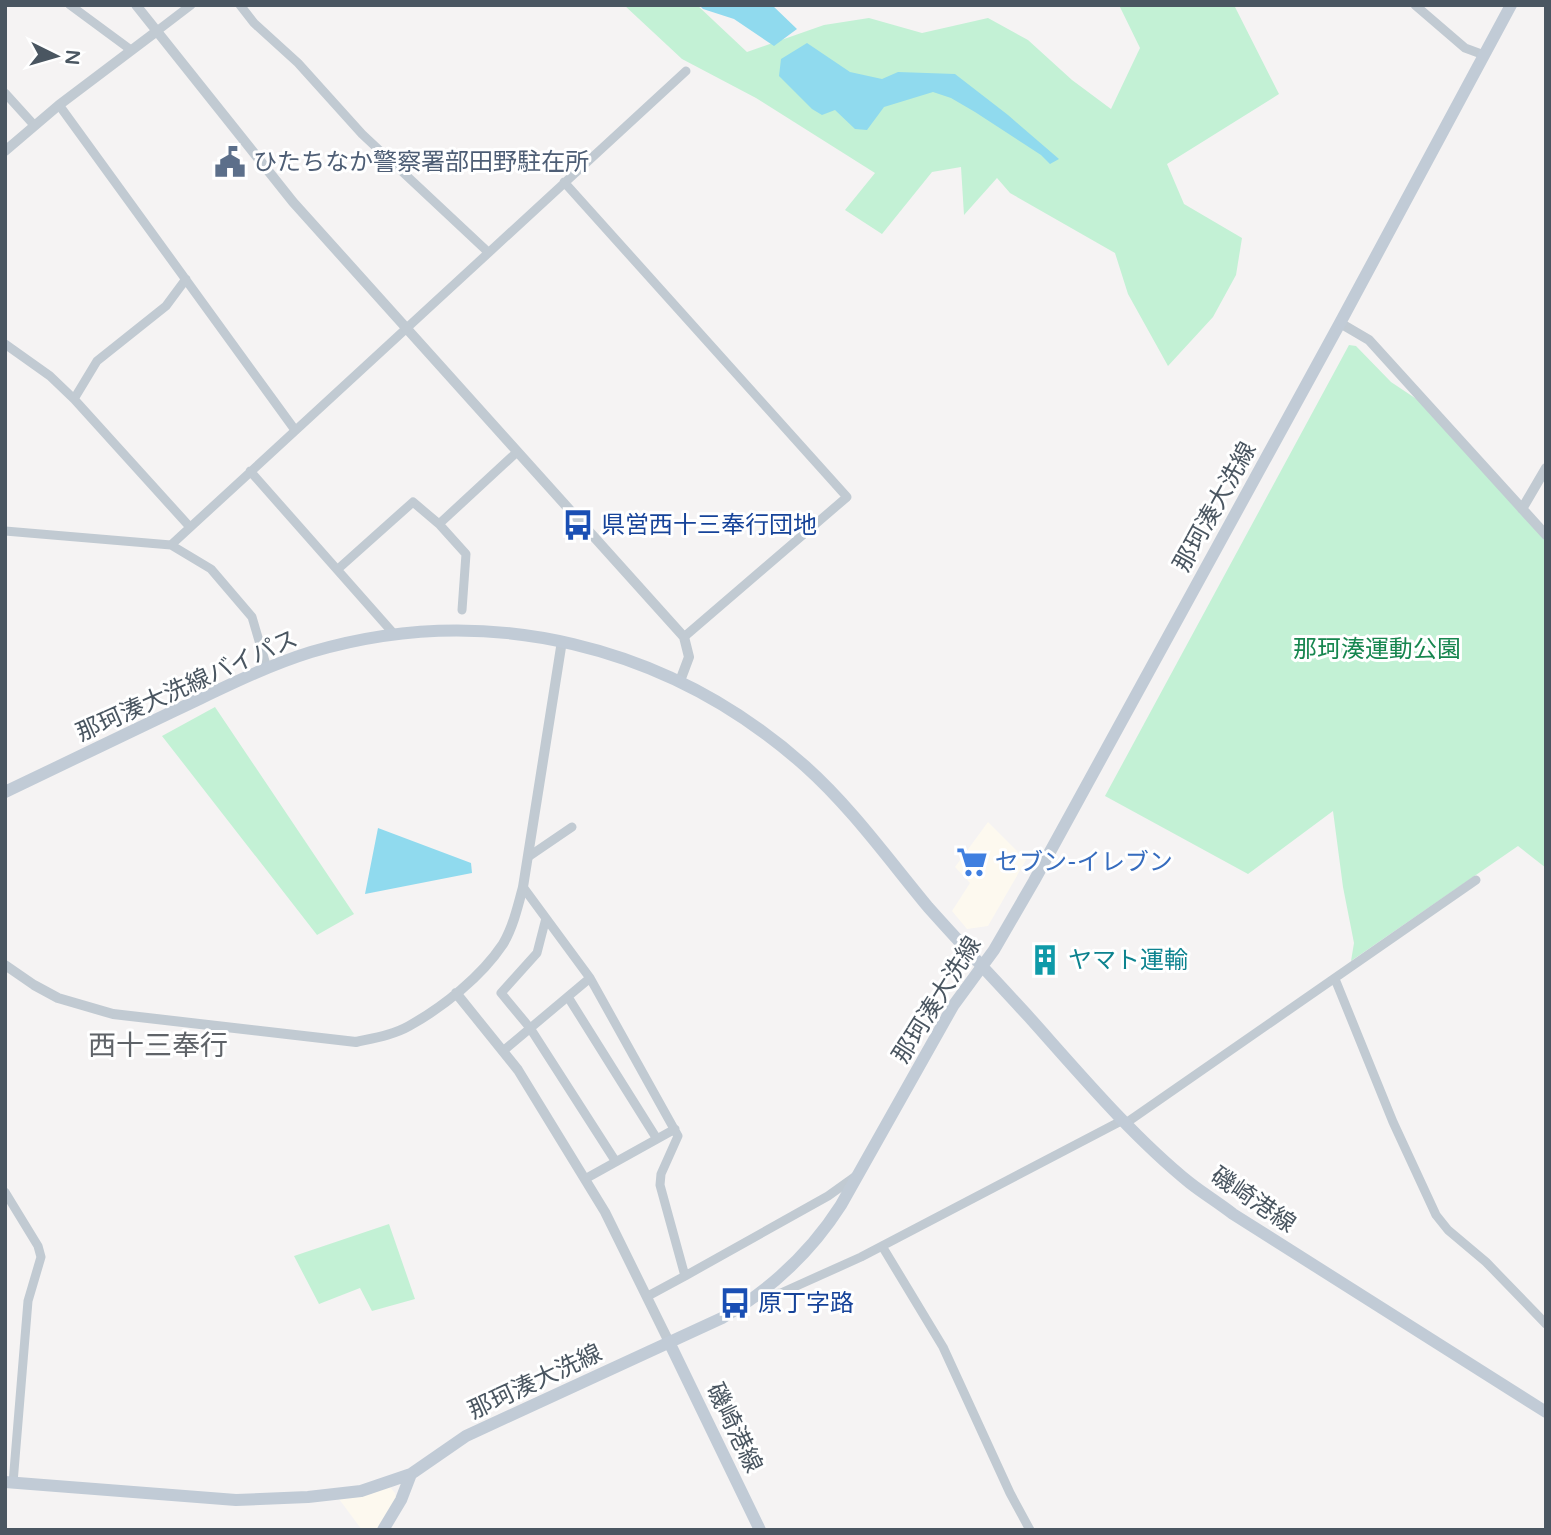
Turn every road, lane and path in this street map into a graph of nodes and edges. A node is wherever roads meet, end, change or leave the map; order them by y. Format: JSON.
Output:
{"nodes":[{"id":1,"x":70,"y":5,"type":"edge"},
{"id":2,"x":136,"y":5,"type":"edge"},
{"id":3,"x":191,"y":5,"type":"edge"},
{"id":4,"x":240,"y":5,"type":"edge"},
{"id":5,"x":1415,"y":5,"type":"edge"},
{"id":6,"x":1511,"y":5,"type":"edge"},
{"id":7,"x":157,"y":32,"type":"junction"},
{"id":8,"x":131,"y":50,"type":"junction"},
{"id":9,"x":1484,"y":55,"type":"junction"},
{"id":10,"x":686,"y":71,"type":"dead end"},
{"id":11,"x":5,"y":93,"type":"edge"},
{"id":12,"x":59,"y":105,"type":"junction"},
{"id":13,"x":34,"y":125,"type":"junction"},
{"id":14,"x":5,"y":151,"type":"edge"},
{"id":15,"x":564,"y":182,"type":"junction"},
{"id":16,"x":488,"y":252,"type":"junction"},
{"id":17,"x":186,"y":279,"type":"junction"},
{"id":18,"x":1340,"y":323,"type":"junction"},
{"id":19,"x":407,"y":329,"type":"junction"},
{"id":20,"x":5,"y":344,"type":"edge"},
{"id":21,"x":74,"y":399,"type":"junction"},
{"id":22,"x":295,"y":430,"type":"junction"},
{"id":23,"x":517,"y":452,"type":"junction"},
{"id":24,"x":1546,"y":468,"type":"edge"},
{"id":25,"x":250,"y":471,"type":"junction"},
{"id":26,"x":1522,"y":509,"type":"junction"},
{"id":27,"x":439,"y":524,"type":"junction"},
{"id":28,"x":190,"y":526,"type":"junction"},
{"id":29,"x":5,"y":531,"type":"edge"},
{"id":30,"x":1546,"y":535,"type":"edge"},
{"id":31,"x":171,"y":545,"type":"junction"},
{"id":32,"x":338,"y":569,"type":"junction"},
{"id":33,"x":462,"y":610,"type":"dead end"},
{"id":34,"x":394,"y":634,"type":"junction"},
{"id":35,"x":684,"y":637,"type":"junction"},
{"id":36,"x":562,"y":641,"type":"junction"},
{"id":37,"x":267,"y":668,"type":"junction"},
{"id":38,"x":680,"y":681,"type":"junction"},
{"id":39,"x":5,"y":792,"type":"edge"},
{"id":40,"x":572,"y":827,"type":"dead end"},
{"id":41,"x":527,"y":857,"type":"junction"},
{"id":42,"x":1476,"y":880,"type":"dead end"},
{"id":43,"x":523,"y":887,"type":"junction"},
{"id":44,"x":546,"y":918,"type":"junction"},
{"id":45,"x":5,"y":965,"type":"edge"},
{"id":46,"x":982,"y":966,"type":"junction"},
{"id":47,"x":590,"y":978,"type":"junction"},
{"id":48,"x":1335,"y":979,"type":"junction"},
{"id":49,"x":456,"y":993,"type":"junction"},
{"id":50,"x":568,"y":997,"type":"junction"},
{"id":51,"x":530,"y":1028,"type":"junction"},
{"id":52,"x":503,"y":1051,"type":"junction"},
{"id":53,"x":1125,"y":1122,"type":"junction"},
{"id":54,"x":675,"y":1129,"type":"junction"},
{"id":55,"x":657,"y":1139,"type":"junction"},
{"id":56,"x":616,"y":1162,"type":"junction"},
{"id":57,"x":861,"y":1173,"type":"junction"},
{"id":58,"x":585,"y":1179,"type":"junction"},
{"id":59,"x":5,"y":1192,"type":"edge"},
{"id":60,"x":882,"y":1246,"type":"junction"},
{"id":61,"x":685,"y":1276,"type":"junction"},
{"id":62,"x":648,"y":1296,"type":"junction"},
{"id":63,"x":755,"y":1297,"type":"junction"},
{"id":64,"x":1546,"y":1324,"type":"edge"},
{"id":65,"x":670,"y":1344,"type":"junction"},
{"id":66,"x":1546,"y":1412,"type":"edge"},
{"id":67,"x":411,"y":1474,"type":"junction"},
{"id":68,"x":9,"y":1483,"type":"edge"},
{"id":69,"x":383,"y":1530,"type":"edge"},
{"id":70,"x":760,"y":1530,"type":"edge"},
{"id":71,"x":1030,"y":1530,"type":"edge"}],
"edges":[{"from":1,"to":8,"type":"street"},
{"from":2,"to":7,"type":"street"},
{"from":3,"to":7,"type":"street"},
{"from":4,"to":16,"type":"street"},
{"from":5,"to":9,"type":"street"},
{"from":6,"to":9,"type":"main road","name":"那珂湊大洗線"},
{"from":7,"to":8,"type":"street"},
{"from":7,"to":19,"type":"street"},
{"from":8,"to":12,"type":"street"},
{"from":9,"to":18,"type":"main road","name":"那珂湊大洗線"},
{"from":10,"to":15,"type":"street"},
{"from":11,"to":13,"type":"street"},
{"from":12,"to":13,"type":"street"},
{"from":12,"to":17,"type":"street"},
{"from":13,"to":14,"type":"street"},
{"from":15,"to":16,"type":"street"},
{"from":15,"to":35,"type":"street"},
{"from":16,"to":19,"type":"street"},
{"from":17,"to":21,"type":"street"},
{"from":17,"to":22,"type":"street"},
{"from":18,"to":26,"type":"street"},
{"from":18,"to":46,"type":"main road","name":"那珂湊大洗線"},
{"from":19,"to":22,"type":"street"},
{"from":19,"to":23,"type":"street"},
{"from":20,"to":21,"type":"street"},
{"from":21,"to":28,"type":"street"},
{"from":22,"to":25,"type":"street"},
{"from":23,"to":27,"type":"street"},
{"from":23,"to":35,"type":"street"},
{"from":24,"to":26,"type":"street"},
{"from":25,"to":28,"type":"street"},
{"from":25,"to":32,"type":"street"},
{"from":26,"to":30,"type":"street"},
{"from":27,"to":32,"type":"street"},
{"from":27,"to":33,"type":"street"},
{"from":28,"to":31,"type":"street"},
{"from":29,"to":31,"type":"street"},
{"from":31,"to":37,"type":"street"},
{"from":32,"to":34,"type":"street"},
{"from":34,"to":36,"type":"main road","name":"那珂湊大洗線バイパス"},
{"from":34,"to":37,"type":"main road","name":"那珂湊大洗線バイパス"},
{"from":35,"to":38,"type":"street"},
{"from":36,"to":38,"type":"main road","name":"那珂湊大洗線バイパス"},
{"from":36,"to":41,"type":"street"},
{"from":37,"to":39,"type":"main road","name":"那珂湊大洗線バイパス"},
{"from":38,"to":46,"type":"main road","name":"那珂湊大洗線バイパス"},
{"from":40,"to":41,"type":"street"},
{"from":41,"to":43,"type":"street"},
{"from":42,"to":48,"type":"street"},
{"from":43,"to":44,"type":"street"},
{"from":43,"to":49,"type":"street"},
{"from":44,"to":47,"type":"street"},
{"from":44,"to":51,"type":"street"},
{"from":45,"to":49,"type":"street"},
{"from":46,"to":53,"type":"main road","name":"磯崎港線"},
{"from":46,"to":57,"type":"main road","name":"那珂湊大洗線"},
{"from":47,"to":50,"type":"street"},
{"from":47,"to":54,"type":"street"},
{"from":48,"to":53,"type":"street"},
{"from":48,"to":64,"type":"street"},
{"from":49,"to":52,"type":"street"},
{"from":50,"to":51,"type":"street"},
{"from":50,"to":55,"type":"street"},
{"from":51,"to":52,"type":"street"},
{"from":51,"to":56,"type":"street"},
{"from":52,"to":58,"type":"street"},
{"from":53,"to":60,"type":"street"},
{"from":53,"to":66,"type":"main road","name":"磯崎港線"},
{"from":54,"to":55,"type":"street"},
{"from":54,"to":61,"type":"street"},
{"from":55,"to":56,"type":"street"},
{"from":56,"to":58,"type":"street"},
{"from":57,"to":61,"type":"street"},
{"from":57,"to":63,"type":"main road","name":"那珂湊大洗線"},
{"from":58,"to":62,"type":"street"},
{"from":59,"to":68,"type":"street"},
{"from":60,"to":63,"type":"street"},
{"from":60,"to":71,"type":"street"},
{"from":61,"to":62,"type":"street"},
{"from":62,"to":65,"type":"street"},
{"from":63,"to":65,"type":"main road","name":"那珂湊大洗線"},
{"from":65,"to":67,"type":"main road","name":"那珂湊大洗線"},
{"from":65,"to":70,"type":"main road","name":"磯崎港線"},
{"from":67,"to":68,"type":"main road","name":"那珂湊大洗線"},
{"from":67,"to":69,"type":"main road"}]}
